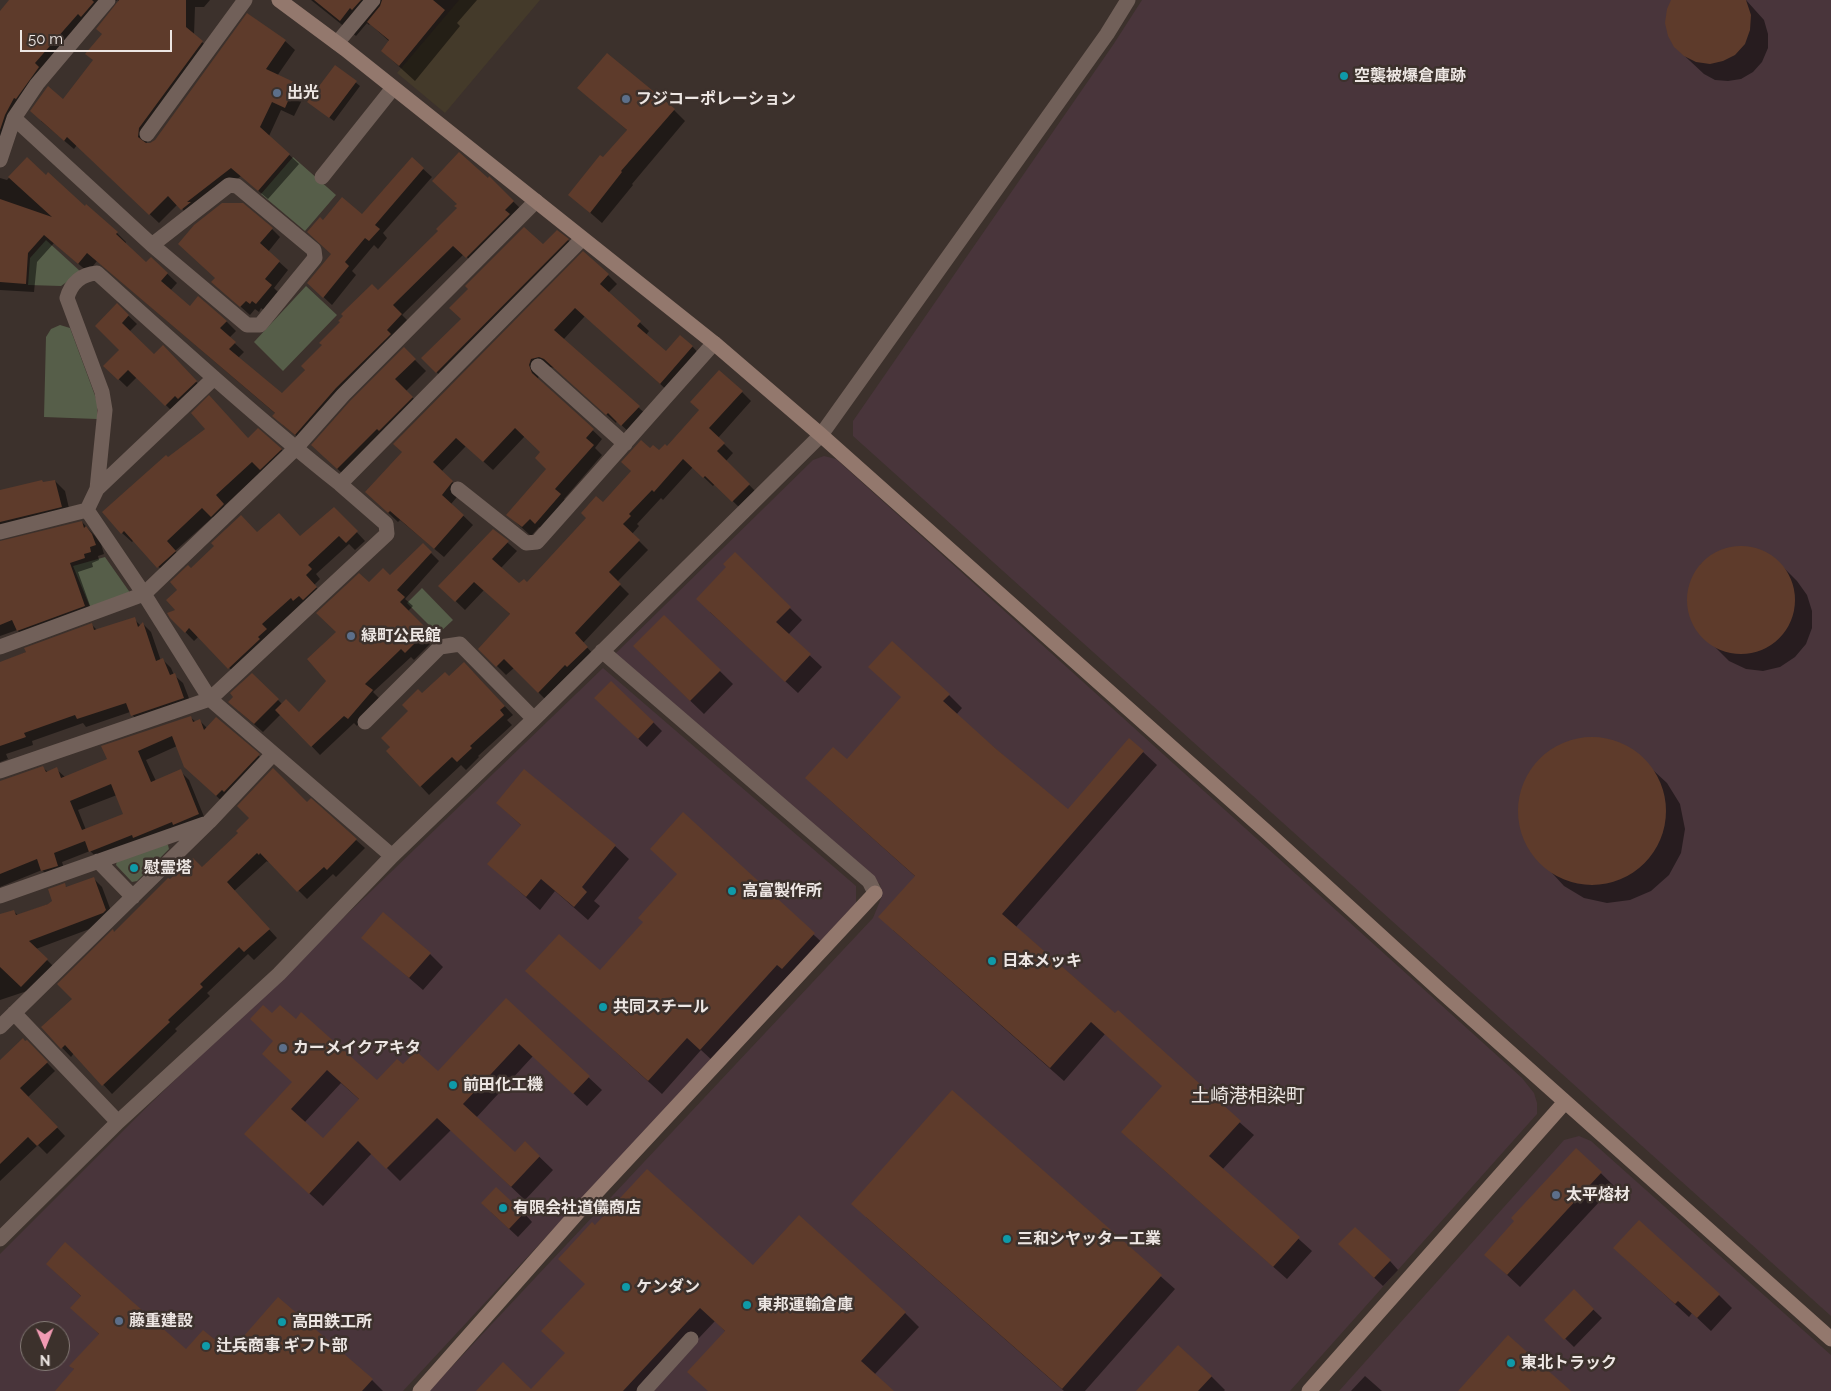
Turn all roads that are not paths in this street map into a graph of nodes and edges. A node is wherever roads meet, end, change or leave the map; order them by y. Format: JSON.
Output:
{"nodes":[{"id":1,"x":108,"y":0,"type":"edge"},
{"id":2,"x":245,"y":0,"type":"edge"},
{"id":3,"x":279,"y":0,"type":"edge"},
{"id":4,"x":373,"y":0,"type":"edge"},
{"id":5,"x":1128,"y":0,"type":"edge"},
{"id":6,"x":337,"y":43,"type":"junction"},
{"id":7,"x":393,"y":88,"type":"junction"},
{"id":8,"x":14,"y":118,"type":"junction"},
{"id":9,"x":147,"y":134,"type":"dead end"},
{"id":10,"x":0,"y":160,"type":"edge"},
{"id":11,"x":322,"y":177,"type":"dead end"},
{"id":12,"x":536,"y":201,"type":"junction"},
{"id":13,"x":582,"y":239,"type":"junction"},
{"id":14,"x":152,"y":245,"type":"junction"},
{"id":15,"x":714,"y":343,"type":"junction"},
{"id":16,"x":538,"y":366,"type":"dead end"},
{"id":17,"x":214,"y":378,"type":"junction"},
{"id":18,"x":821,"y":435,"type":"junction"},
{"id":19,"x":625,"y":444,"type":"junction"},
{"id":20,"x":295,"y":449,"type":"junction"},
{"id":21,"x":340,"y":484,"type":"junction"},
{"id":22,"x":97,"y":489,"type":"junction"},
{"id":23,"x":458,"y":490,"type":"dead end"},
{"id":24,"x":87,"y":510,"type":"junction"},
{"id":25,"x":0,"y":532,"type":"edge"},
{"id":26,"x":144,"y":594,"type":"junction"},
{"id":27,"x":0,"y":647,"type":"edge"},
{"id":28,"x":602,"y":651,"type":"junction"},
{"id":29,"x":210,"y":699,"type":"junction"},
{"id":30,"x":534,"y":719,"type":"junction"},
{"id":31,"x":365,"y":722,"type":"dead end"},
{"id":32,"x":273,"y":754,"type":"junction"},
{"id":33,"x":0,"y":771,"type":"edge"},
{"id":34,"x":209,"y":822,"type":"junction"},
{"id":35,"x":392,"y":856,"type":"junction"},
{"id":36,"x":98,"y":861,"type":"junction"},
{"id":37,"x":0,"y":896,"type":"edge"},
{"id":38,"x":133,"y":897,"type":"junction"},
{"id":39,"x":7,"y":1015,"type":"edge"},
{"id":40,"x":0,"y":1027,"type":"edge"},
{"id":41,"x":1565,"y":1102,"type":"junction"},
{"id":42,"x":118,"y":1122,"type":"junction"},
{"id":43,"x":0,"y":1238,"type":"edge"},
{"id":44,"x":691,"y":1339,"type":"dead end"},
{"id":45,"x":1831,"y":1339,"type":"edge"},
{"id":46,"x":420,"y":1391,"type":"edge"},
{"id":47,"x":644,"y":1391,"type":"edge"},
{"id":48,"x":1309,"y":1391,"type":"edge"}],
"edges":[{"from":1,"to":8,"type":"street"},
{"from":2,"to":9,"type":"street"},
{"from":3,"to":6,"type":"street"},
{"from":4,"to":6,"type":"street"},
{"from":5,"to":18,"type":"street"},
{"from":6,"to":7,"type":"street"},
{"from":7,"to":11,"type":"street"},
{"from":7,"to":12,"type":"street"},
{"from":8,"to":10,"type":"street"},
{"from":8,"to":14,"type":"street"},
{"from":12,"to":13,"type":"street"},
{"from":12,"to":20,"type":"street"},
{"from":13,"to":15,"type":"street"},
{"from":13,"to":21,"type":"street"},
{"from":14,"to":14,"type":"street"},
{"from":15,"to":18,"type":"street"},
{"from":15,"to":19,"type":"street"},
{"from":16,"to":19,"type":"street"},
{"from":17,"to":20,"type":"street"},
{"from":17,"to":22,"type":"street"},
{"from":17,"to":22,"type":"street"},
{"from":18,"to":28,"type":"street"},
{"from":18,"to":41,"type":"street"},
{"from":19,"to":23,"type":"street"},
{"from":20,"to":21,"type":"street"},
{"from":20,"to":26,"type":"street"},
{"from":21,"to":29,"type":"street"},
{"from":22,"to":24,"type":"street"},
{"from":24,"to":25,"type":"street"},
{"from":24,"to":26,"type":"street"},
{"from":26,"to":27,"type":"street"},
{"from":26,"to":29,"type":"street"},
{"from":28,"to":30,"type":"street"},
{"from":28,"to":46,"type":"street"},
{"from":29,"to":32,"type":"street"},
{"from":29,"to":33,"type":"street"},
{"from":30,"to":31,"type":"street"},
{"from":30,"to":35,"type":"street"},
{"from":32,"to":34,"type":"street"},
{"from":32,"to":35,"type":"street"},
{"from":34,"to":36,"type":"street"},
{"from":34,"to":38,"type":"street"},
{"from":35,"to":42,"type":"street"},
{"from":36,"to":37,"type":"street"},
{"from":36,"to":38,"type":"street"},
{"from":38,"to":39,"type":"street"},
{"from":39,"to":40,"type":"street"},
{"from":39,"to":42,"type":"street"},
{"from":41,"to":45,"type":"street"},
{"from":41,"to":48,"type":"street"},
{"from":42,"to":43,"type":"street"},
{"from":44,"to":47,"type":"street"}]}
